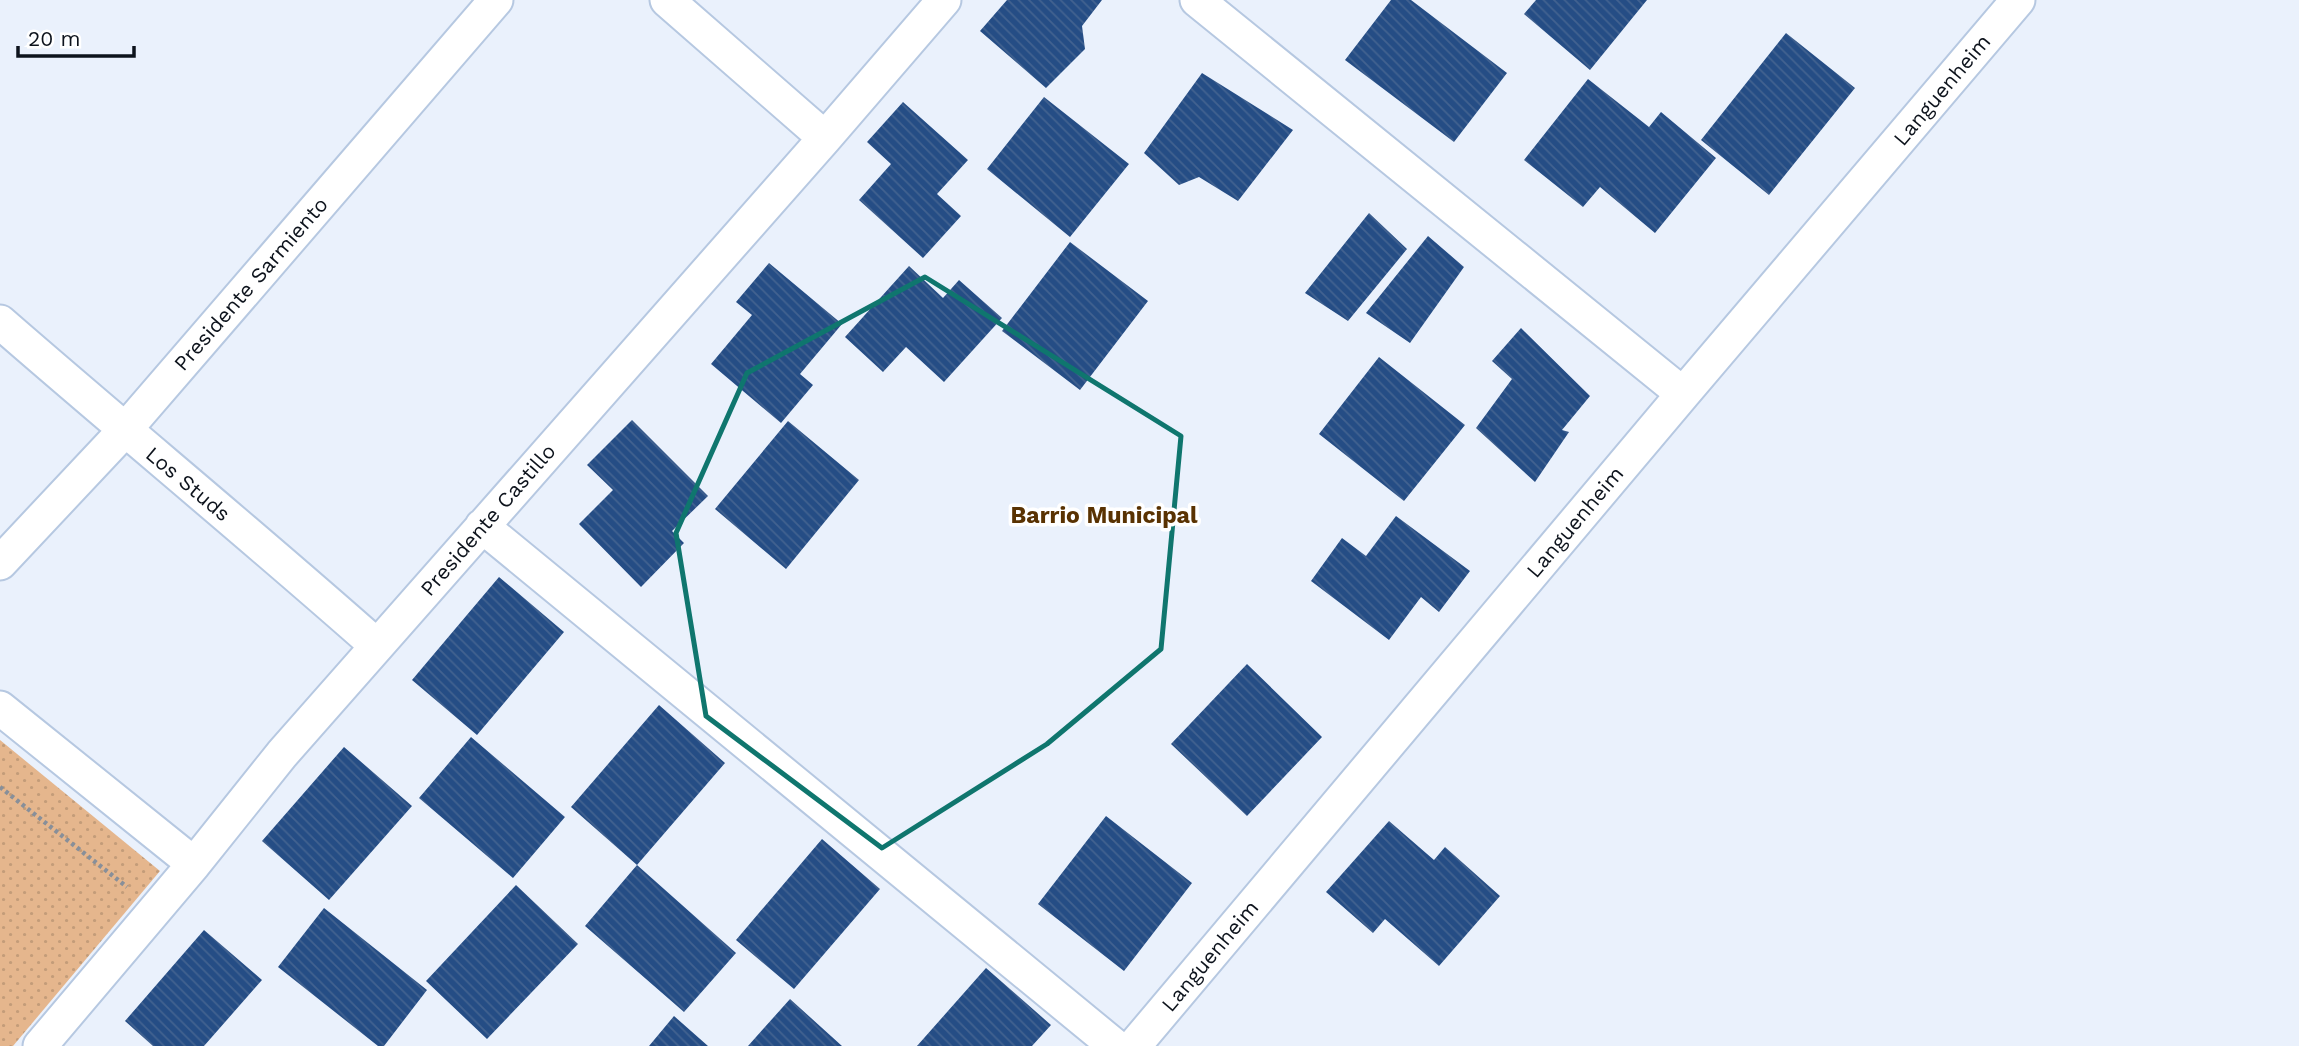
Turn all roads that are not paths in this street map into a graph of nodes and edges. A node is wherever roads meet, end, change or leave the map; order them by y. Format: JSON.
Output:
{"nodes":[{"id":1,"x":496,"y":0,"type":"edge"},
{"id":2,"x":667,"y":0,"type":"edge"},
{"id":3,"x":944,"y":0,"type":"edge"},
{"id":4,"x":1198,"y":0,"type":"edge"},
{"id":5,"x":2018,"y":0,"type":"edge"},
{"id":6,"x":825,"y":138,"type":"junction"},
{"id":7,"x":0,"y":322,"type":"edge"},
{"id":8,"x":1683,"y":394,"type":"junction"},
{"id":9,"x":124,"y":431,"type":"junction"},
{"id":10,"x":482,"y":526,"type":"junction"},
{"id":11,"x":0,"y":563,"type":"edge"},
{"id":12,"x":377,"y":646,"type":"junction"},
{"id":13,"x":0,"y":708,"type":"edge"},
{"id":14,"x":194,"y":864,"type":"junction"},
{"id":15,"x":40,"y":1046,"type":"edge"},
{"id":16,"x":1115,"y":1046,"type":"edge"},
{"id":17,"x":1134,"y":1046,"type":"edge"}],
"edges":[{"from":1,"to":9,"type":"street","name":"Presidente Sarmiento"},
{"from":2,"to":6,"type":"street"},
{"from":3,"to":6,"type":"street","name":"Presidente Castillo"},
{"from":4,"to":8,"type":"street"},
{"from":5,"to":8,"type":"street","name":"Languenheim"},
{"from":6,"to":10,"type":"street","name":"Presidente Castillo"},
{"from":7,"to":9,"type":"street","name":"Los Studs"},
{"from":8,"to":17,"type":"street","name":"Languenheim"},
{"from":9,"to":11,"type":"street","name":"Presidente Sarmiento"},
{"from":9,"to":12,"type":"street","name":"Los Studs"},
{"from":10,"to":12,"type":"street","name":"Presidente Castillo"},
{"from":10,"to":16,"type":"street"},
{"from":12,"to":14,"type":"street","name":"Presidente Castillo"},
{"from":13,"to":14,"type":"street"},
{"from":14,"to":15,"type":"street","name":"Presidente Castillo"}]}
